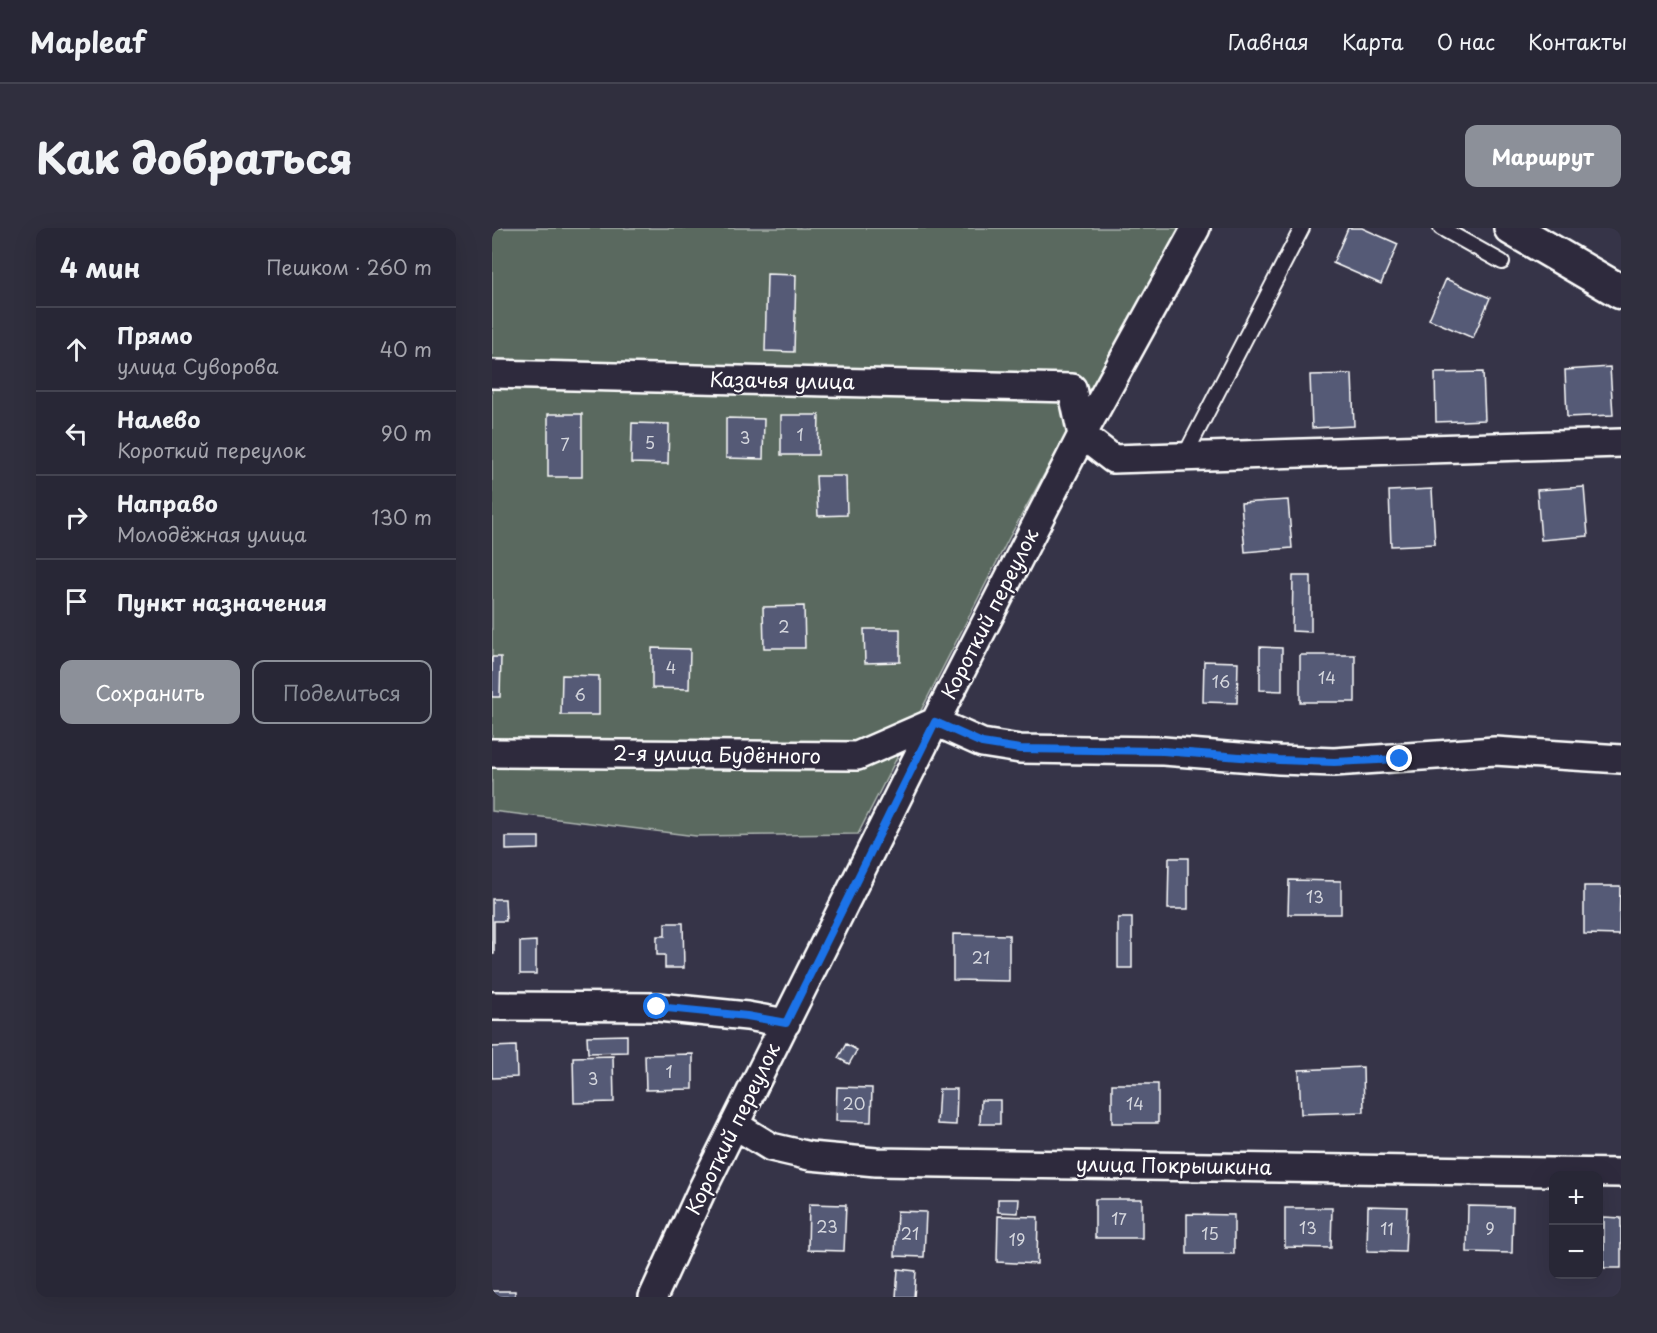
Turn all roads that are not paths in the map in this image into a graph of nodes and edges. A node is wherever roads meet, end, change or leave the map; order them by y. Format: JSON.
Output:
{"nodes":[{"id":1,"x":1196,"y":228,"type":"edge"},
{"id":2,"x":1302,"y":228,"type":"edge"},
{"id":3,"x":1441,"y":228,"type":"edge"},
{"id":4,"x":1511,"y":228,"type":"edge"},
{"id":5,"x":1502,"y":262,"type":"dead end"},
{"id":6,"x":1621,"y":292,"type":"edge"},
{"id":7,"x":492,"y":374,"type":"edge"},
{"id":8,"x":1082,"y":435,"type":"junction"},
{"id":9,"x":1621,"y":443,"type":"edge"},
{"id":10,"x":1184,"y":457,"type":"junction"},
{"id":11,"x":935,"y":722,"type":"junction"},
{"id":12,"x":492,"y":753,"type":"edge"},
{"id":13,"x":1621,"y":759,"type":"edge"},
{"id":14,"x":492,"y":1005,"type":"edge"},
{"id":15,"x":786,"y":1023,"type":"junction"},
{"id":16,"x":735,"y":1125,"type":"junction"},
{"id":17,"x":1621,"y":1173,"type":"edge"},
{"id":18,"x":653,"y":1297,"type":"edge"}],
"edges":[{"from":1,"to":8,"type":"street","name":"Короткий переулок"},
{"from":2,"to":10,"type":"lane"},
{"from":3,"to":5,"type":"lane"},
{"from":4,"to":6,"type":"street"},
{"from":7,"to":8,"type":"street","name":"Казачья улица"},
{"from":8,"to":10,"type":"street"},
{"from":8,"to":11,"type":"street","name":"Короткий переулок"},
{"from":9,"to":10,"type":"street"},
{"from":11,"to":12,"type":"street","name":"2-я улица Будённого"},
{"from":11,"to":13,"type":"street"},
{"from":11,"to":15,"type":"street","name":"Короткий переулок"},
{"from":14,"to":15,"type":"street"},
{"from":15,"to":16,"type":"street","name":"Короткий переулок"},
{"from":16,"to":17,"type":"street","name":"улица Покрышкина"},
{"from":16,"to":18,"type":"street","name":"Короткий переулок"}]}
